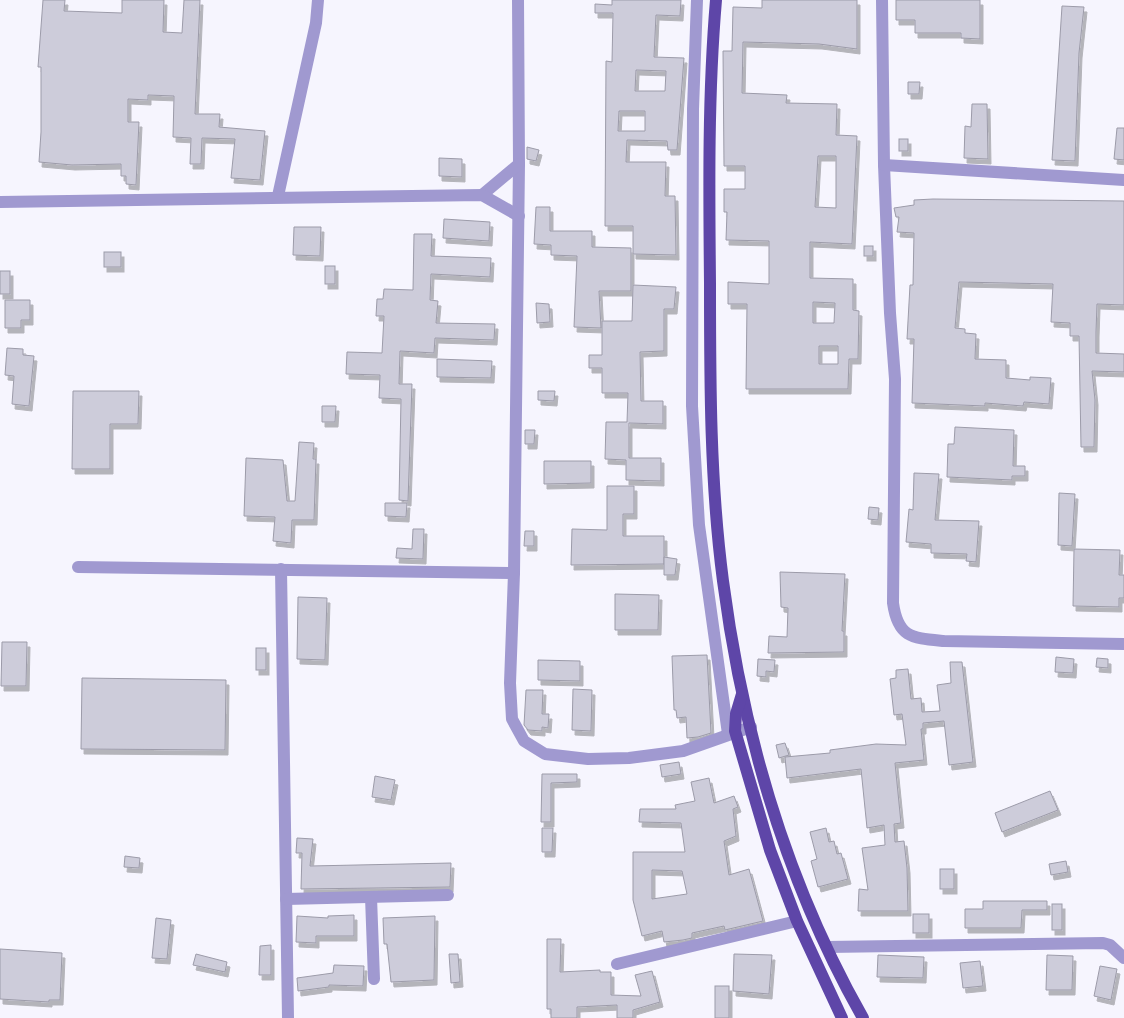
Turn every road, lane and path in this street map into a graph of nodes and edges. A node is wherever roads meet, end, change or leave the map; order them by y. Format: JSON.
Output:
{"nodes":[{"id":1,"x":318,"y":0,"type":"edge"},
{"id":2,"x":518,"y":0,"type":"edge"},
{"id":3,"x":697,"y":0,"type":"edge"},
{"id":4,"x":716,"y":0,"type":"edge"},
{"id":5,"x":882,"y":0,"type":"edge"},
{"id":6,"x":693,"y":109,"type":"junction"},
{"id":7,"x":712,"y":109,"type":"junction"},
{"id":8,"x":519,"y":164,"type":"junction"},
{"id":9,"x":884,"y":165,"type":"junction"},
{"id":10,"x":1124,"y":180,"type":"edge"},
{"id":11,"x":482,"y":195,"type":"junction"},
{"id":12,"x":278,"y":196,"type":"junction"},
{"id":13,"x":0,"y":202,"type":"edge"},
{"id":14,"x":519,"y":216,"type":"junction"},
{"id":15,"x":78,"y":567,"type":"dead end"},
{"id":16,"x":281,"y":569,"type":"junction"},
{"id":17,"x":514,"y":573,"type":"junction"},
{"id":18,"x":1124,"y":644,"type":"edge"},
{"id":19,"x":742,"y":693,"type":"junction"},
{"id":20,"x":751,"y":727,"type":"junction"},
{"id":21,"x":732,"y":733,"type":"junction"},
{"id":22,"x":448,"y":895,"type":"dead end"},
{"id":23,"x":371,"y":897,"type":"junction"},
{"id":24,"x":286,"y":899,"type":"junction"},
{"id":25,"x":797,"y":922,"type":"junction"},
{"id":26,"x":827,"y":947,"type":"junction"},
{"id":27,"x":1124,"y":958,"type":"edge"},
{"id":28,"x":617,"y":964,"type":"dead end"},
{"id":29,"x":374,"y":979,"type":"dead end"},
{"id":30,"x":288,"y":1018,"type":"edge"},
{"id":31,"x":842,"y":1018,"type":"edge"},
{"id":32,"x":862,"y":1018,"type":"edge"}],
"edges":[{"from":1,"to":12,"type":"street"},
{"from":2,"to":8,"type":"street"},
{"from":3,"to":6,"type":"street"},
{"from":4,"to":7,"type":"main road"},
{"from":5,"to":9,"type":"street"},
{"from":6,"to":7,"type":"street"},
{"from":6,"to":21,"type":"street"},
{"from":7,"to":19,"type":"main road"},
{"from":8,"to":11,"type":"street"},
{"from":8,"to":14,"type":"street"},
{"from":9,"to":10,"type":"street"},
{"from":9,"to":18,"type":"street"},
{"from":11,"to":12,"type":"street"},
{"from":11,"to":14,"type":"street"},
{"from":12,"to":13,"type":"street"},
{"from":14,"to":17,"type":"street"},
{"from":15,"to":16,"type":"street"},
{"from":16,"to":17,"type":"street"},
{"from":16,"to":24,"type":"street"},
{"from":17,"to":21,"type":"street"},
{"from":19,"to":20,"type":"main road"},
{"from":19,"to":21,"type":"main road"},
{"from":20,"to":21,"type":"street"},
{"from":20,"to":26,"type":"main road"},
{"from":21,"to":25,"type":"main road"},
{"from":22,"to":23,"type":"street"},
{"from":23,"to":24,"type":"street"},
{"from":23,"to":29,"type":"street"},
{"from":24,"to":30,"type":"street"},
{"from":25,"to":28,"type":"street"},
{"from":25,"to":31,"type":"main road"},
{"from":26,"to":27,"type":"street"},
{"from":26,"to":32,"type":"main road"}]}
